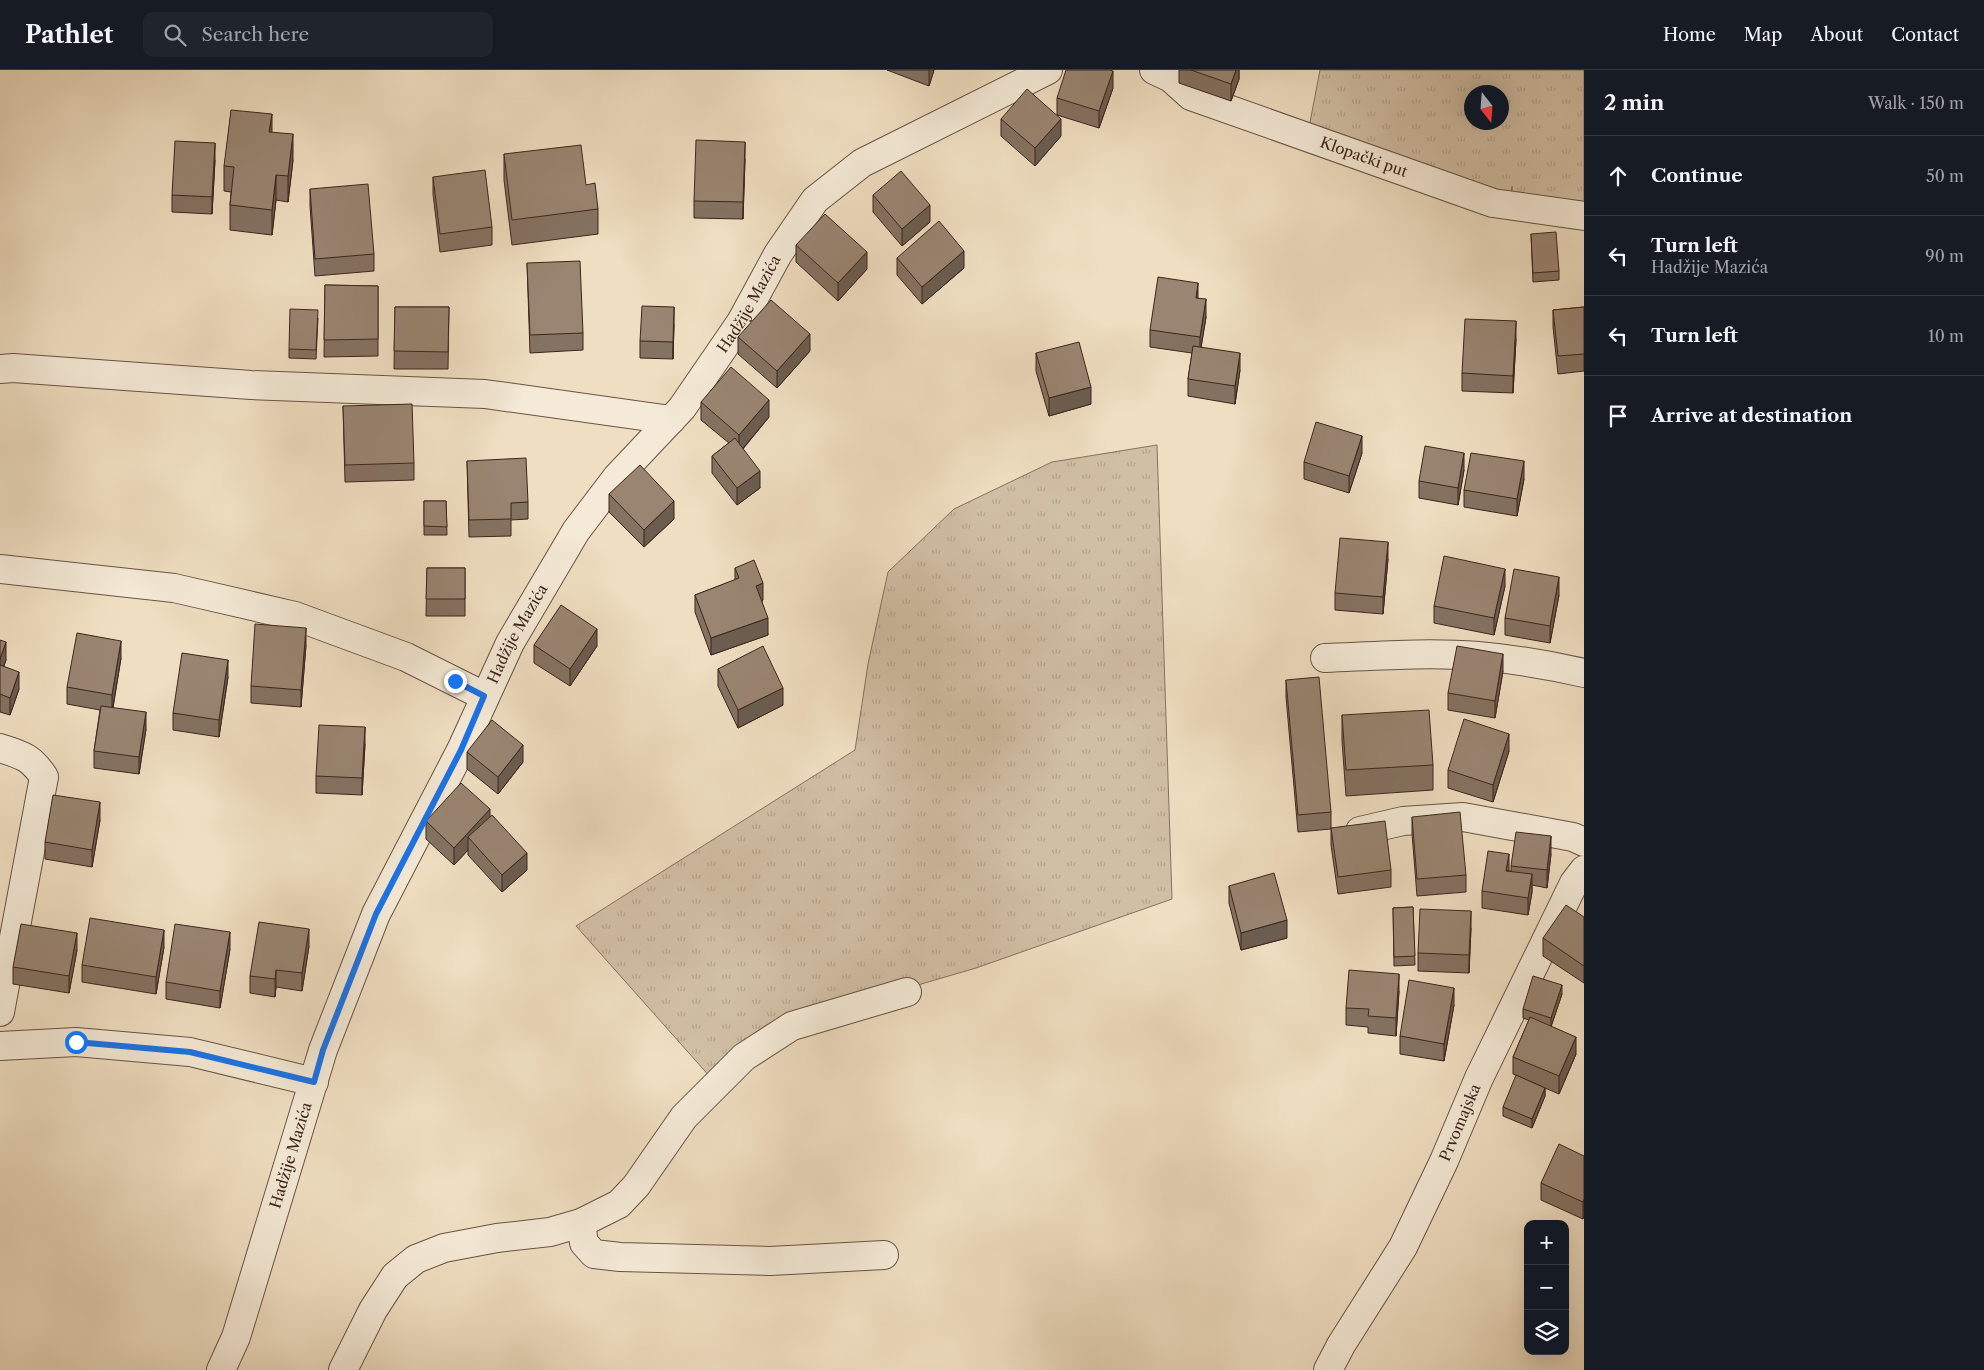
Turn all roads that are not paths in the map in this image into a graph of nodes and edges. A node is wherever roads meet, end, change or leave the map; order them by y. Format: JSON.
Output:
{"nodes":[{"id":1,"x":1048,"y":70,"type":"edge"},
{"id":2,"x":1154,"y":70,"type":"edge"},
{"id":3,"x":1584,"y":216,"type":"edge"},
{"id":4,"x":0,"y":369,"type":"edge"},
{"id":5,"x":671,"y":420,"type":"junction"},
{"id":6,"x":0,"y":569,"type":"edge"},
{"id":7,"x":1325,"y":658,"type":"dead end"},
{"id":8,"x":1584,"y":673,"type":"edge"},
{"id":9,"x":484,"y":696,"type":"junction"},
{"id":10,"x":0,"y":748,"type":"edge"},
{"id":11,"x":1360,"y":831,"type":"edge"},
{"id":12,"x":1584,"y":842,"type":"edge"},
{"id":13,"x":1584,"y":870,"type":"edge"},
{"id":14,"x":907,"y":992,"type":"dead end"},
{"id":15,"x":0,"y":1012,"type":"edge"},
{"id":16,"x":0,"y":1046,"type":"edge"},
{"id":17,"x":314,"y":1082,"type":"junction"},
{"id":18,"x":581,"y":1223,"type":"junction"},
{"id":19,"x":884,"y":1255,"type":"dead end"},
{"id":20,"x":221,"y":1370,"type":"edge"},
{"id":21,"x":343,"y":1370,"type":"edge"},
{"id":22,"x":1328,"y":1370,"type":"edge"}],
"edges":[{"from":1,"to":5,"type":"street","name":"Hadžije Mazića"},
{"from":2,"to":3,"type":"street","name":"Klopački put"},
{"from":4,"to":5,"type":"street"},
{"from":5,"to":9,"type":"street","name":"Hadžije Mazića"},
{"from":6,"to":9,"type":"street"},
{"from":7,"to":8,"type":"street"},
{"from":9,"to":17,"type":"street","name":"Hadžije Mazića"},
{"from":10,"to":15,"type":"street"},
{"from":11,"to":12,"type":"street"},
{"from":13,"to":22,"type":"street","name":"Prvomajska"},
{"from":14,"to":18,"type":"street"},
{"from":16,"to":17,"type":"street"},
{"from":17,"to":20,"type":"street","name":"Hadžije Mazića"},
{"from":18,"to":19,"type":"street"},
{"from":18,"to":21,"type":"street"}]}
